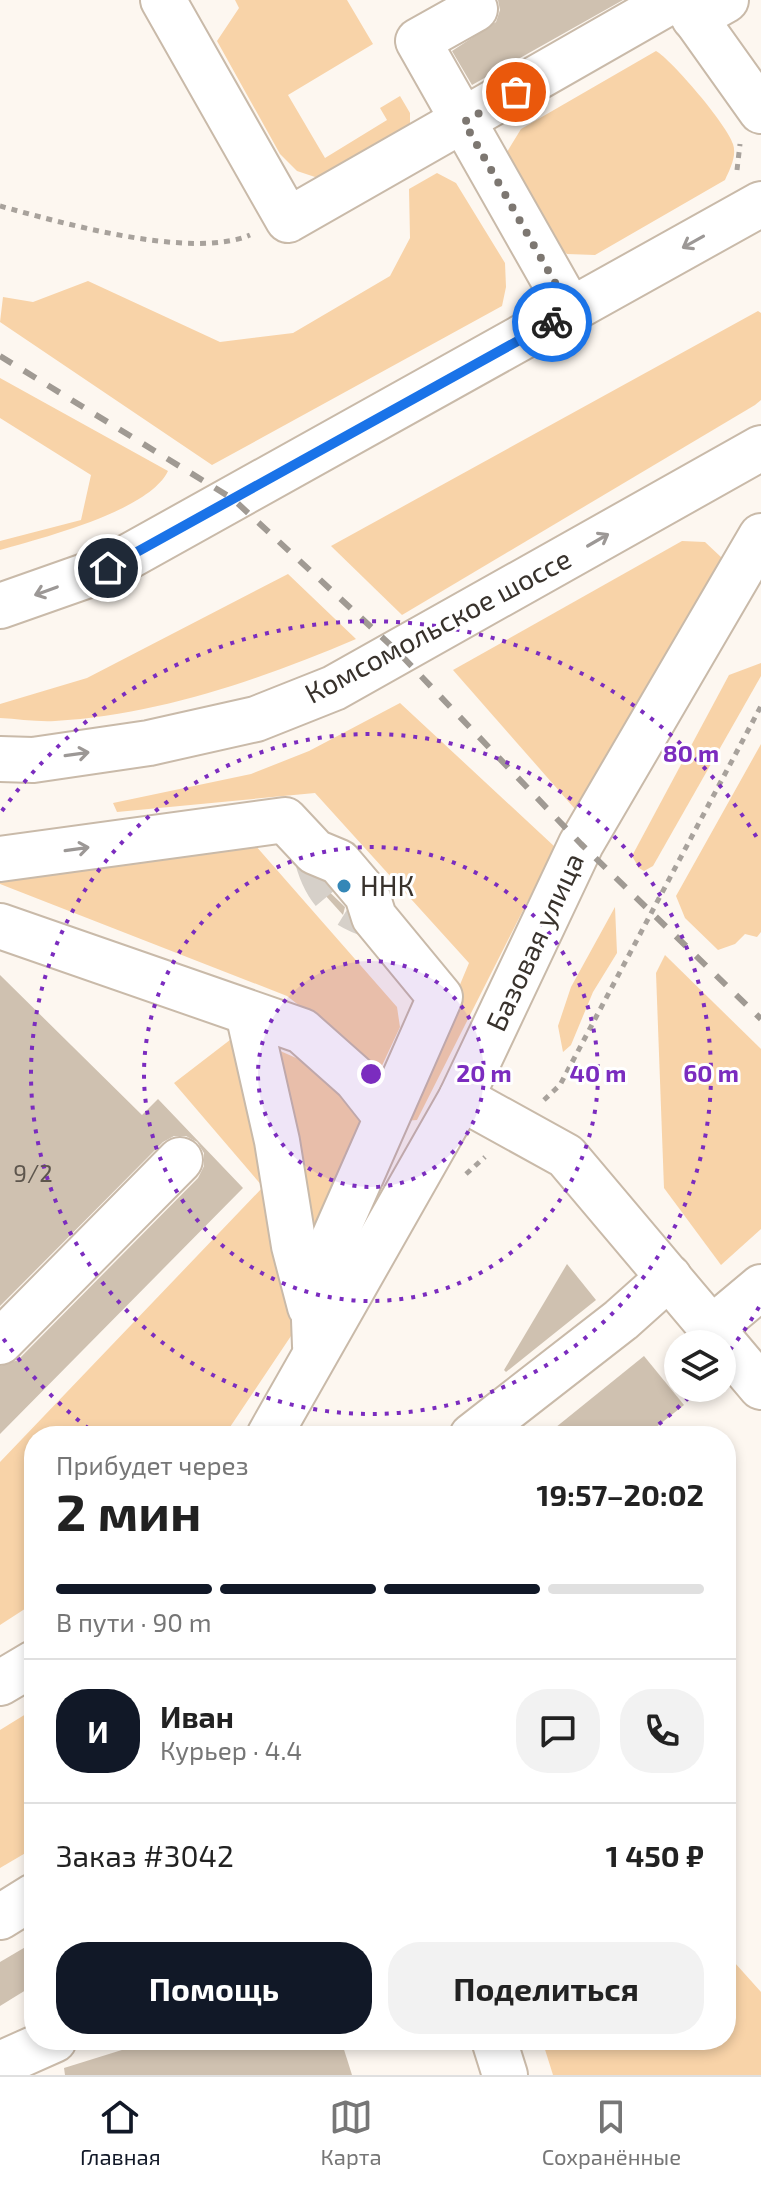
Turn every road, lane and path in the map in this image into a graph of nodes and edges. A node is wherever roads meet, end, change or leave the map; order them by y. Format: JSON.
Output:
{"nodes":[{"id":1,"x":163,"y":0,"type":"edge"},
{"id":2,"x":694,"y":5,"type":"edge"},
{"id":3,"x":475,"y":9,"type":"dead end"},
{"id":4,"x":464,"y":122,"type":"junction"},
{"id":5,"x":751,"y":123,"type":"edge"},
{"id":6,"x":749,"y":189,"type":"edge"},
{"id":7,"x":0,"y":206,"type":"edge"},
{"id":8,"x":288,"y":220,"type":"junction"},
{"id":9,"x":571,"y":311,"type":"junction"},
{"id":10,"x":761,"y":448,"type":"edge"},
{"id":11,"x":761,"y":536,"type":"edge"},
{"id":12,"x":0,"y":606,"type":"edge"},
{"id":13,"x":761,"y":706,"type":"edge"},
{"id":14,"x":0,"y":759,"type":"edge"},
{"id":15,"x":0,"y":859,"type":"edge"},
{"id":16,"x":0,"y":926,"type":"edge"},
{"id":17,"x":248,"y":1013,"type":"junction"},
{"id":18,"x":461,"y":1098,"type":"junction"},
{"id":19,"x":386,"y":1117,"type":"junction"},
{"id":20,"x":515,"y":1127,"type":"junction"},
{"id":21,"x":180,"y":1160,"type":"dead end"},
{"id":22,"x":459,"y":1178,"type":"dead end"},
{"id":23,"x":669,"y":1277,"type":"junction"},
{"id":24,"x":761,"y":1287,"type":"edge"},
{"id":25,"x":712,"y":1328,"type":"junction"},
{"id":26,"x":315,"y":1338,"type":"junction"},
{"id":27,"x":0,"y":1342,"type":"edge"},
{"id":28,"x":761,"y":1387,"type":"edge"},
{"id":29,"x":274,"y":1426,"type":"edge"},
{"id":30,"x":485,"y":1426,"type":"edge"},
{"id":31,"x":24,"y":1669,"type":"edge"},
{"id":32,"x":0,"y":1683,"type":"edge"},
{"id":33,"x":24,"y":1902,"type":"edge"},
{"id":34,"x":0,"y":1917,"type":"edge"},
{"id":35,"x":32,"y":2050,"type":"edge"},
{"id":36,"x":497,"y":2050,"type":"edge"},
{"id":37,"x":0,"y":2064,"type":"edge"},
{"id":38,"x":505,"y":2075,"type":"edge"}],
"edges":[{"from":1,"to":8,"type":"main road"},
{"from":2,"to":4,"type":"main road"},
{"from":2,"to":5,"type":"main road"},
{"from":3,"to":4,"type":"main road"},
{"from":4,"to":8,"type":"main road"},
{"from":4,"to":9,"type":"main road"},
{"from":5,"to":6,"type":"path"},
{"from":6,"to":9,"type":"main road","one_way":true},
{"from":7,"to":8,"type":"path"},
{"from":9,"to":12,"type":"main road","one_way":true},
{"from":14,"to":10,"type":"main road","name":"Комсомольское шоссе","one_way":true},
{"from":11,"to":18,"type":"main road","name":"Базовая улица"},
{"from":13,"to":20,"type":"path"},
{"from":15,"to":19,"type":"main road","one_way":true},
{"from":16,"to":17,"type":"main road"},
{"from":17,"to":19,"type":"main road"},
{"from":17,"to":26,"type":"main road"},
{"from":18,"to":20,"type":"main road"},
{"from":18,"to":26,"type":"main road","name":"Базовая улица"},
{"from":19,"to":26,"type":"main road"},
{"from":20,"to":22,"type":"path"},
{"from":20,"to":23,"type":"main road"},
{"from":21,"to":27,"type":"main road"},
{"from":23,"to":25,"type":"main road"},
{"from":23,"to":30,"type":"main road"},
{"from":24,"to":25,"type":"main road"},
{"from":25,"to":28,"type":"main road"},
{"from":26,"to":29,"type":"main road","name":"Базовая улица"},
{"from":31,"to":32,"type":"main road"},
{"from":33,"to":34,"type":"main road"},
{"from":35,"to":37,"type":"main road"},
{"from":36,"to":38,"type":"main road"}]}
